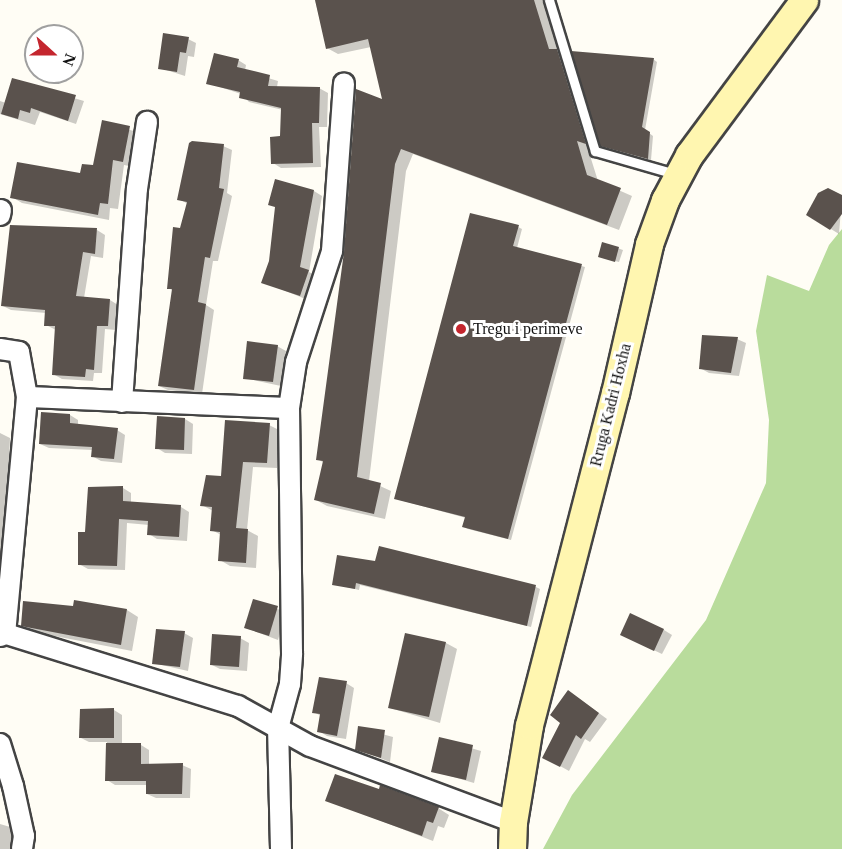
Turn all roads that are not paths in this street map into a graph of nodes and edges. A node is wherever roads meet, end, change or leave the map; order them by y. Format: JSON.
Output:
{"nodes":[{"id":1,"x":549,"y":0,"type":"edge"},
{"id":2,"x":804,"y":0,"type":"edge"},
{"id":3,"x":344,"y":83,"type":"dead end"},
{"id":4,"x":147,"y":122,"type":"dead end"},
{"id":5,"x":677,"y":175,"type":"junction"},
{"id":6,"x":0,"y":349,"type":"edge"},
{"id":7,"x":27,"y":397,"type":"junction"},
{"id":8,"x":122,"y":402,"type":"junction"},
{"id":9,"x":289,"y":408,"type":"junction"},
{"id":10,"x":2,"y":634,"type":"edge"},
{"id":11,"x":279,"y":728,"type":"junction"},
{"id":12,"x":0,"y":744,"type":"edge"},
{"id":13,"x":513,"y":822,"type":"junction"},
{"id":14,"x":22,"y":849,"type":"edge"},
{"id":15,"x":281,"y":849,"type":"edge"},
{"id":16,"x":512,"y":849,"type":"edge"}],
"edges":[{"from":1,"to":5,"type":"lane"},
{"from":2,"to":5,"type":"main road","name":"Rruga Kadri Hoxha"},
{"from":3,"to":9,"type":"street"},
{"from":4,"to":8,"type":"street"},
{"from":5,"to":13,"type":"main road","name":"Rruga Kadri Hoxha"},
{"from":6,"to":7,"type":"street"},
{"from":7,"to":8,"type":"street"},
{"from":7,"to":10,"type":"street"},
{"from":8,"to":9,"type":"street"},
{"from":9,"to":11,"type":"street"},
{"from":10,"to":11,"type":"street"},
{"from":11,"to":13,"type":"street"},
{"from":11,"to":15,"type":"street"},
{"from":12,"to":14,"type":"street"},
{"from":13,"to":16,"type":"main road","name":"Rruga Kadri Hoxha"}]}
